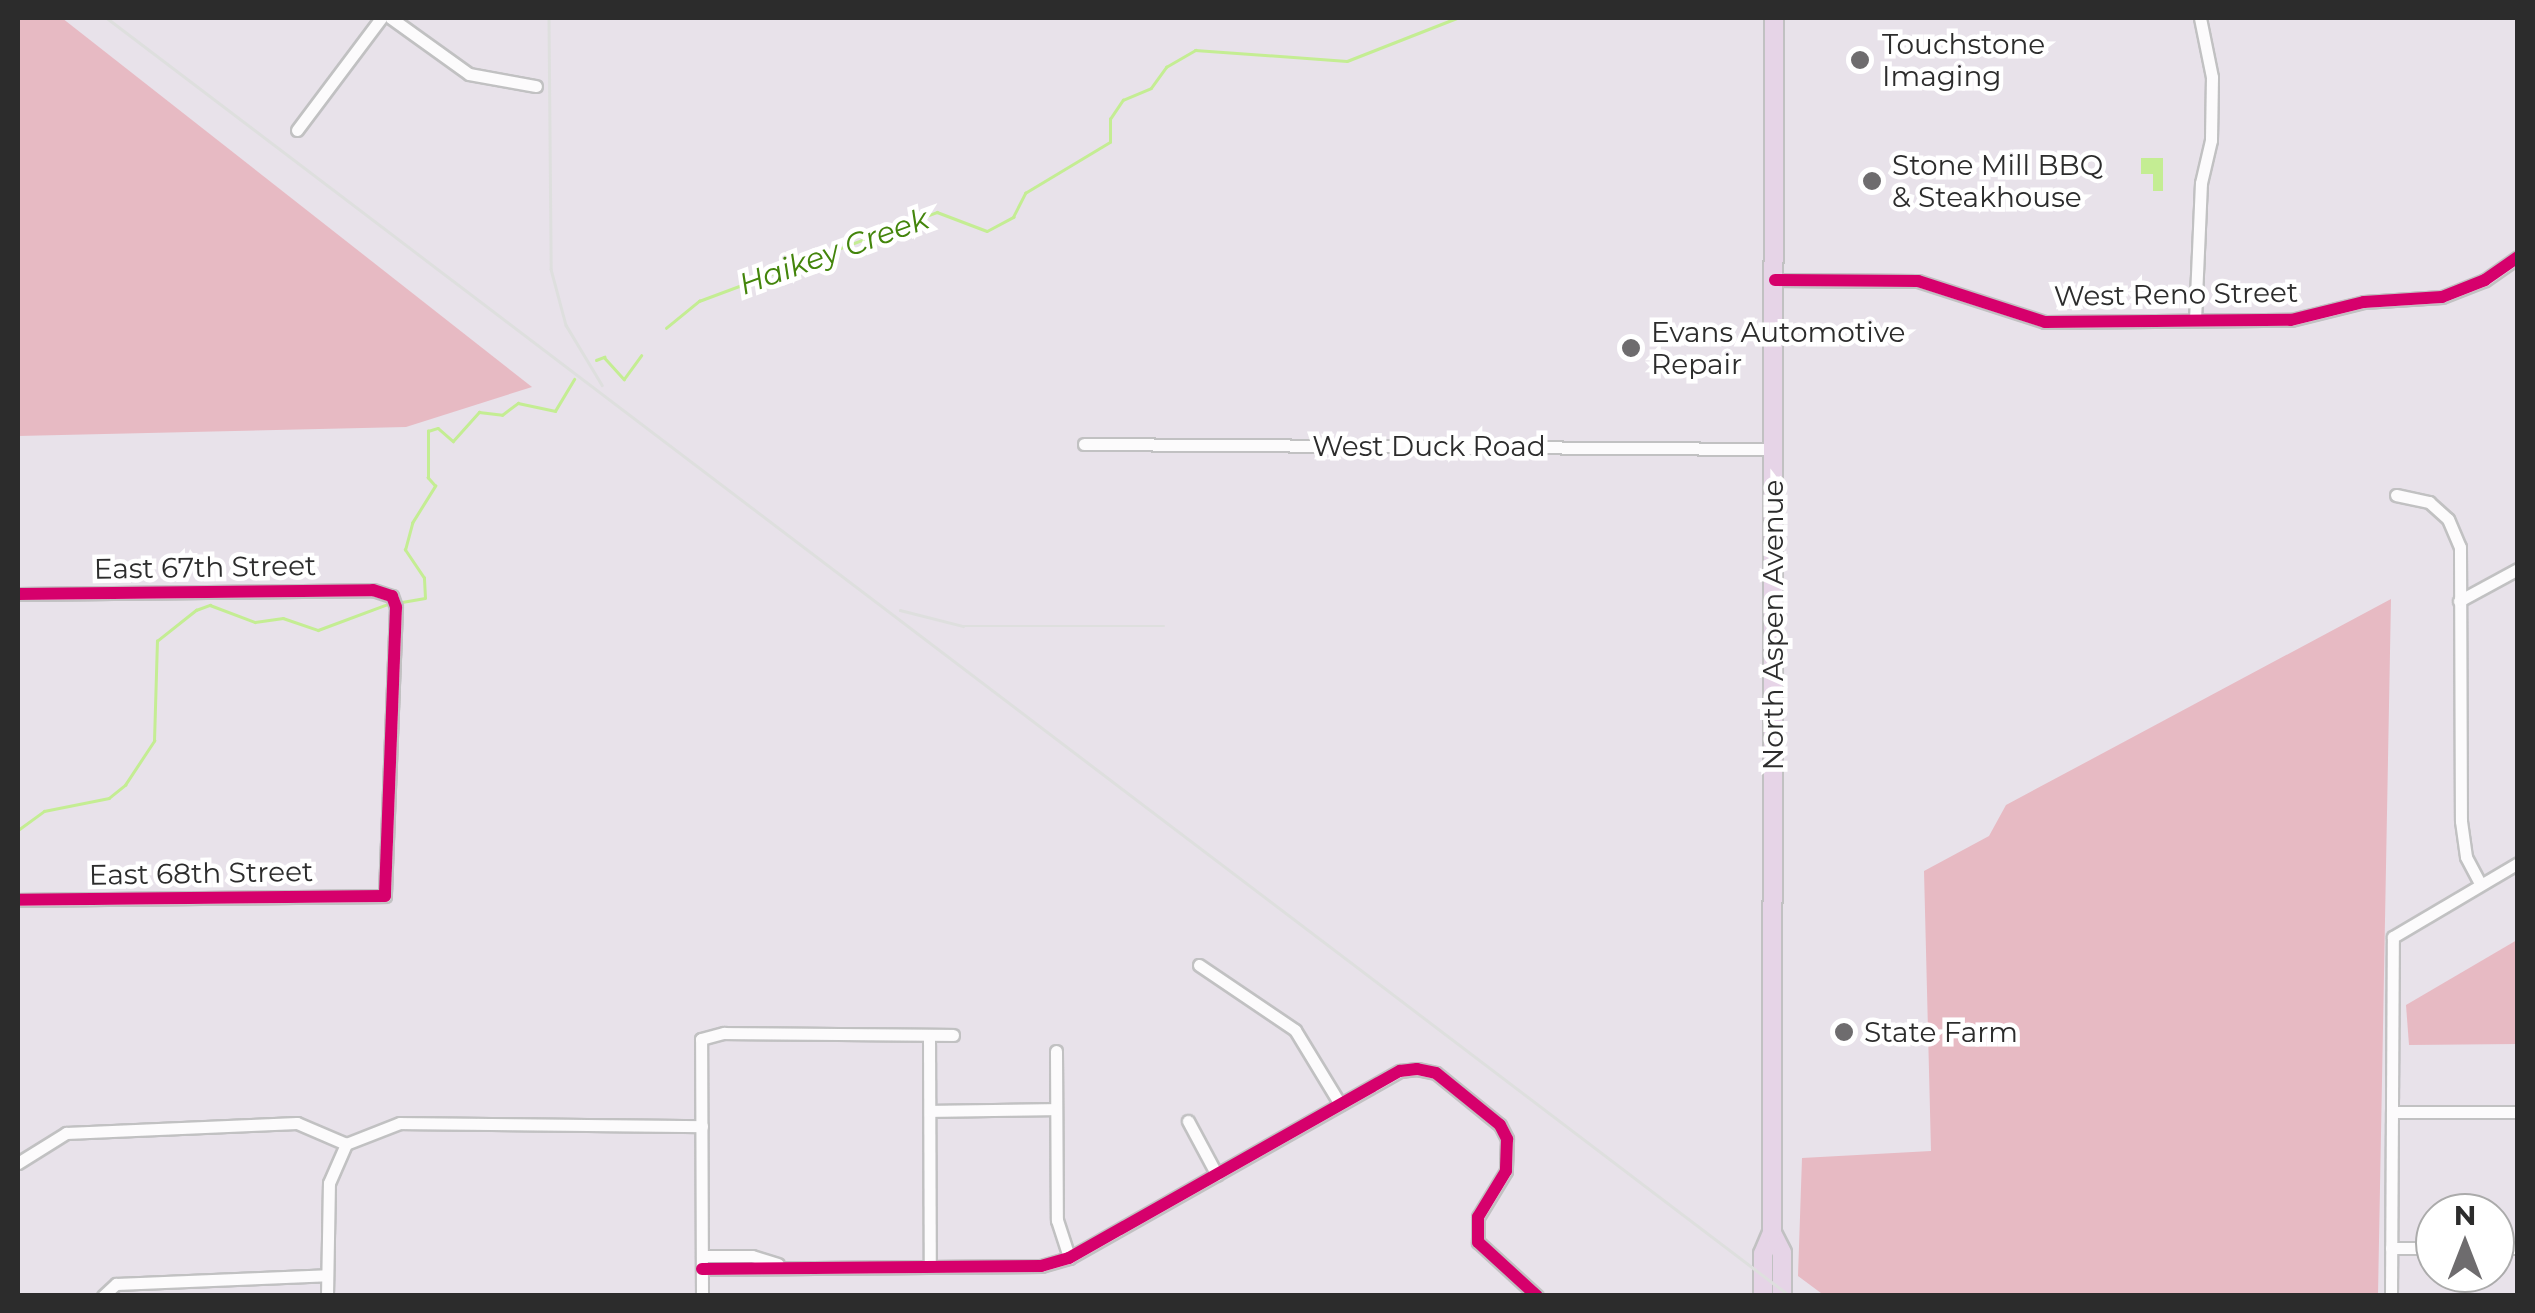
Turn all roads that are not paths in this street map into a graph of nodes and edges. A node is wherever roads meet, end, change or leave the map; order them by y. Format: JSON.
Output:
{"nodes":[{"id":1,"x":380,"y":18,"type":"edge"},
{"id":2,"x":391,"y":18,"type":"edge"},
{"id":3,"x":1774,"y":18,"type":"edge"},
{"id":4,"x":2200,"y":18,"type":"edge"},
{"id":5,"x":536,"y":86,"type":"dead end"},
{"id":6,"x":298,"y":130,"type":"dead end"},
{"id":7,"x":2518,"y":257,"type":"edge"},
{"id":8,"x":1774,"y":280,"type":"junction"},
{"id":9,"x":2195,"y":320,"type":"junction"},
{"id":10,"x":1084,"y":444,"type":"dead end"},
{"id":11,"x":1774,"y":449,"type":"junction"},
{"id":12,"x":2396,"y":496,"type":"dead end"},
{"id":13,"x":2518,"y":569,"type":"edge"},
{"id":14,"x":18,"y":594,"type":"edge"},
{"id":15,"x":2459,"y":601,"type":"junction"},
{"id":16,"x":2518,"y":862,"type":"edge"},
{"id":17,"x":2480,"y":882,"type":"junction"},
{"id":18,"x":385,"y":896,"type":"joint"},
{"id":19,"x":18,"y":900,"type":"edge"},
{"id":20,"x":1200,"y":965,"type":"dead end"},
{"id":21,"x":929,"y":1034,"type":"junction"},
{"id":22,"x":953,"y":1035,"type":"dead end"},
{"id":23,"x":1056,"y":1051,"type":"dead end"},
{"id":24,"x":1340,"y":1104,"type":"junction"},
{"id":25,"x":1056,"y":1109,"type":"junction"},
{"id":26,"x":930,"y":1110,"type":"junction"},
{"id":27,"x":2392,"y":1112,"type":"junction"},
{"id":28,"x":2518,"y":1112,"type":"edge"},
{"id":29,"x":1188,"y":1121,"type":"dead end"},
{"id":30,"x":702,"y":1126,"type":"junction"},
{"id":31,"x":346,"y":1144,"type":"junction"},
{"id":32,"x":18,"y":1163,"type":"edge"},
{"id":33,"x":1217,"y":1175,"type":"junction"},
{"id":34,"x":1772,"y":1233,"type":"junction"},
{"id":35,"x":2391,"y":1248,"type":"junction"},
{"id":36,"x":2415,"y":1248,"type":"edge"},
{"id":37,"x":1069,"y":1258,"type":"junction"},
{"id":38,"x":702,"y":1262,"type":"junction"},
{"id":39,"x":930,"y":1266,"type":"junction"},
{"id":40,"x":327,"y":1276,"type":"junction"},
{"id":41,"x":103,"y":1296,"type":"edge"},
{"id":42,"x":327,"y":1296,"type":"edge"},
{"id":43,"x":702,"y":1296,"type":"edge"},
{"id":44,"x":1537,"y":1296,"type":"edge"},
{"id":45,"x":1764,"y":1296,"type":"edge"},
{"id":46,"x":1782,"y":1296,"type":"edge"},
{"id":47,"x":2391,"y":1296,"type":"edge"}],
"edges":[{"from":1,"to":6,"type":"street"},
{"from":2,"to":5,"type":"street"},
{"from":3,"to":8,"type":"main road","name":"North Aspen Avenue"},
{"from":4,"to":9,"type":"street"},
{"from":7,"to":9,"type":"street","name":"West Reno Street"},
{"from":8,"to":9,"type":"street","name":"West Reno Street"},
{"from":8,"to":11,"type":"main road","name":"North Aspen Avenue"},
{"from":10,"to":11,"type":"street","name":"West Duck Road"},
{"from":11,"to":34,"type":"main road","name":"North Aspen Avenue"},
{"from":12,"to":15,"type":"street"},
{"from":13,"to":15,"type":"street"},
{"from":14,"to":18,"type":"street","name":"East 67th Street"},
{"from":15,"to":17,"type":"street"},
{"from":16,"to":17,"type":"street"},
{"from":17,"to":27,"type":"street"},
{"from":18,"to":19,"type":"street","name":"East 68th Street"},
{"from":20,"to":24,"type":"street"},
{"from":21,"to":22,"type":"street"},
{"from":21,"to":26,"type":"street"},
{"from":21,"to":30,"type":"street"},
{"from":23,"to":25,"type":"street"},
{"from":24,"to":33,"type":"street"},
{"from":24,"to":44,"type":"street"},
{"from":25,"to":26,"type":"street"},
{"from":25,"to":37,"type":"street"},
{"from":26,"to":39,"type":"street"},
{"from":27,"to":28,"type":"street"},
{"from":27,"to":35,"type":"street"},
{"from":29,"to":33,"type":"street"},
{"from":30,"to":31,"type":"street"},
{"from":30,"to":38,"type":"street"},
{"from":31,"to":32,"type":"street"},
{"from":31,"to":40,"type":"street"},
{"from":33,"to":37,"type":"street"},
{"from":34,"to":45,"type":"main road","name":"North Aspen Avenue"},
{"from":34,"to":46,"type":"main road","name":"North Aspen Avenue"},
{"from":35,"to":36,"type":"street"},
{"from":35,"to":47,"type":"street"},
{"from":37,"to":39,"type":"street"},
{"from":38,"to":39,"type":"street"},
{"from":38,"to":43,"type":"street"},
{"from":40,"to":41,"type":"street"},
{"from":40,"to":42,"type":"street"}]}
